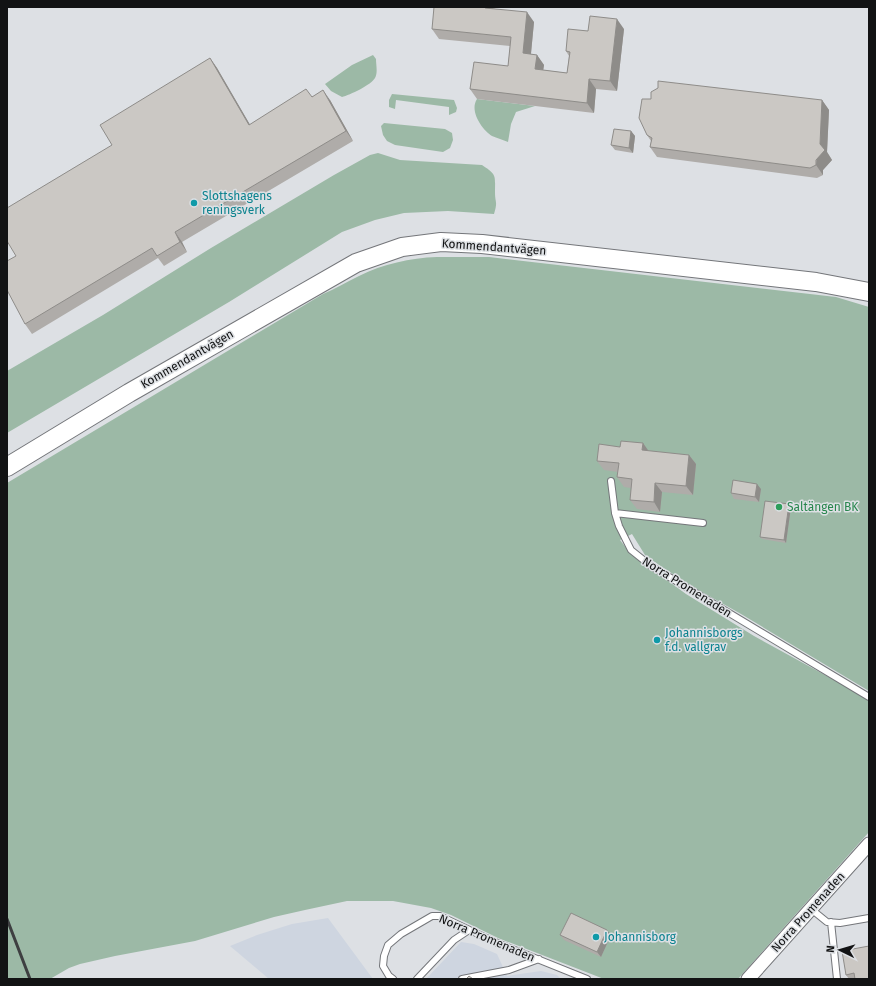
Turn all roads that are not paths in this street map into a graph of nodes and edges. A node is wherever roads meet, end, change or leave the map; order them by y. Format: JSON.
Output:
{"nodes":[{"id":1,"x":869,"y":292,"type":"edge"},
{"id":2,"x":7,"y":467,"type":"edge"},
{"id":3,"x":611,"y":481,"type":"dead end"},
{"id":4,"x":615,"y":513,"type":"junction"},
{"id":5,"x":703,"y":523,"type":"dead end"},
{"id":6,"x":869,"y":697,"type":"edge"},
{"id":7,"x":869,"y":844,"type":"edge"},
{"id":8,"x":811,"y":909,"type":"junction"},
{"id":9,"x":869,"y":918,"type":"edge"},
{"id":10,"x":831,"y":922,"type":"junction"},
{"id":11,"x":469,"y":930,"type":"junction"},
{"id":12,"x":539,"y":959,"type":"junction"},
{"id":13,"x":393,"y":979,"type":"edge"},
{"id":14,"x":418,"y":979,"type":"edge"},
{"id":15,"x":462,"y":979,"type":"edge"},
{"id":16,"x":587,"y":979,"type":"edge"},
{"id":17,"x":748,"y":979,"type":"edge"},
{"id":18,"x":838,"y":979,"type":"edge"}],
"edges":[{"from":1,"to":2,"type":"street","name":"Kommendantvägen"},
{"from":3,"to":4,"type":"lane","name":"Norra Promenaden"},
{"from":4,"to":5,"type":"lane"},
{"from":4,"to":6,"type":"lane","name":"Norra Promenaden"},
{"from":7,"to":8,"type":"street","name":"Norra Promenaden"},
{"from":8,"to":10,"type":"lane"},
{"from":8,"to":17,"type":"street","name":"Norra Promenaden"},
{"from":9,"to":10,"type":"lane"},
{"from":10,"to":18,"type":"lane"},
{"from":11,"to":12,"type":"lane","name":"Norra Promenaden"},
{"from":11,"to":13,"type":"lane","name":"Norra Promenaden"},
{"from":11,"to":14,"type":"lane"},
{"from":12,"to":15,"type":"lane"},
{"from":12,"to":16,"type":"lane","name":"Norra Promenaden"}]}
